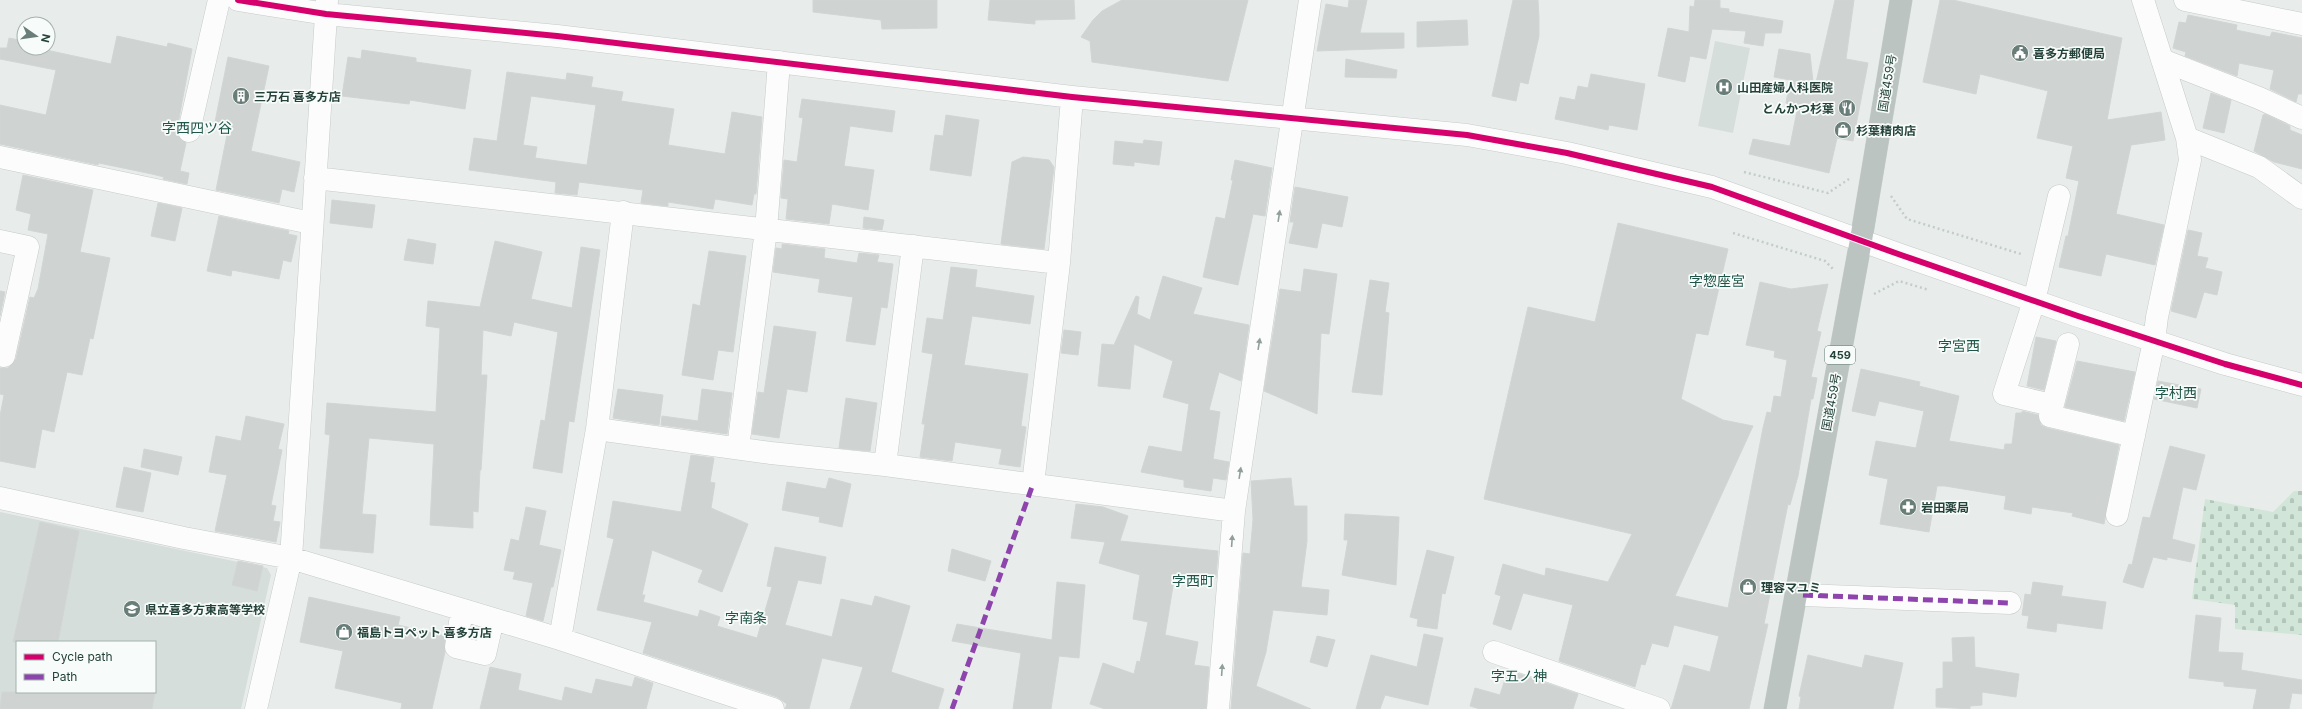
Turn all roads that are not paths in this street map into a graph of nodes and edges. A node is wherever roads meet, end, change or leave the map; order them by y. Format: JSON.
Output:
{"nodes":[{"id":1,"x":219,"y":0,"type":"edge"},
{"id":2,"x":238,"y":0,"type":"edge"},
{"id":3,"x":1310,"y":0,"type":"edge"},
{"id":4,"x":1901,"y":0,"type":"edge"},
{"id":5,"x":2143,"y":0,"type":"edge"},
{"id":6,"x":2185,"y":0,"type":"edge"},
{"id":7,"x":327,"y":7,"type":"edge"},
{"id":8,"x":2302,"y":24,"type":"edge"},
{"id":9,"x":2162,"y":60,"type":"junction"},
{"id":10,"x":779,"y":62,"type":"junction"},
{"id":11,"x":1072,"y":97,"type":"junction"},
{"id":12,"x":1293,"y":118,"type":"junction"},
{"id":13,"x":2302,"y":118,"type":"edge"},
{"id":14,"x":189,"y":131,"type":"dead end"},
{"id":15,"x":2186,"y":138,"type":"junction"},
{"id":16,"x":0,"y":157,"type":"edge"},
{"id":17,"x":315,"y":178,"type":"junction"},
{"id":18,"x":2059,"y":196,"type":"dead end"},
{"id":19,"x":2302,"y":198,"type":"edge"},
{"id":20,"x":623,"y":212,"type":"junction"},
{"id":21,"x":311,"y":223,"type":"junction"},
{"id":22,"x":766,"y":230,"type":"junction"},
{"id":23,"x":1861,"y":240,"type":"junction"},
{"id":24,"x":0,"y":241,"type":"edge"},
{"id":25,"x":913,"y":246,"type":"junction"},
{"id":26,"x":1059,"y":263,"type":"junction"},
{"id":27,"x":2034,"y":301,"type":"junction"},
{"id":28,"x":2154,"y":341,"type":"junction"},
{"id":29,"x":2068,"y":344,"type":"dead end"},
{"id":30,"x":0,"y":355,"type":"edge"},
{"id":31,"x":2302,"y":386,"type":"edge"},
{"id":32,"x":2052,"y":406,"type":"junction"},
{"id":33,"x":597,"y":429,"type":"junction"},
{"id":34,"x":2134,"y":436,"type":"junction"},
{"id":35,"x":738,"y":448,"type":"junction"},
{"id":36,"x":885,"y":465,"type":"junction"},
{"id":37,"x":1033,"y":484,"type":"junction"},
{"id":38,"x":0,"y":498,"type":"edge"},
{"id":39,"x":1234,"y":511,"type":"junction"},
{"id":40,"x":2116,"y":515,"type":"dead end"},
{"id":41,"x":291,"y":558,"type":"junction"},
{"id":42,"x":1803,"y":595,"type":"dead end"},
{"id":43,"x":2010,"y":603,"type":"dead end"},
{"id":44,"x":462,"y":610,"type":"junction"},
{"id":45,"x":493,"y":619,"type":"junction"},
{"id":46,"x":560,"y":639,"type":"junction"},
{"id":47,"x":1494,"y":652,"type":"dead end"},
{"id":48,"x":256,"y":709,"type":"edge"},
{"id":49,"x":773,"y":709,"type":"edge"},
{"id":50,"x":1218,"y":709,"type":"edge"},
{"id":51,"x":1659,"y":709,"type":"edge"},
{"id":52,"x":1775,"y":709,"type":"edge"}],
"edges":[{"from":1,"to":14,"type":"street"},
{"from":2,"to":7,"type":"street"},
{"from":3,"to":12,"type":"street"},
{"from":4,"to":23,"type":"highway","name":"国道459号","number":"459"},
{"from":5,"to":9,"type":"street"},
{"from":6,"to":8,"type":"street"},
{"from":7,"to":10,"type":"street"},
{"from":7,"to":17,"type":"street"},
{"from":9,"to":13,"type":"street"},
{"from":9,"to":15,"type":"street"},
{"from":10,"to":11,"type":"street"},
{"from":10,"to":22,"type":"street"},
{"from":11,"to":12,"type":"street"},
{"from":11,"to":26,"type":"street"},
{"from":12,"to":23,"type":"street"},
{"from":39,"to":12,"type":"street","one_way":true},
{"from":15,"to":19,"type":"street"},
{"from":15,"to":28,"type":"street"},
{"from":16,"to":21,"type":"street"},
{"from":17,"to":20,"type":"street"},
{"from":17,"to":21,"type":"street"},
{"from":18,"to":27,"type":"street"},
{"from":20,"to":22,"type":"street"},
{"from":20,"to":33,"type":"street"},
{"from":21,"to":41,"type":"street"},
{"from":22,"to":25,"type":"street"},
{"from":22,"to":35,"type":"street"},
{"from":23,"to":27,"type":"street"},
{"from":23,"to":52,"type":"highway","name":"国道459号","number":"459"},
{"from":24,"to":30,"type":"street"},
{"from":25,"to":26,"type":"street"},
{"from":25,"to":36,"type":"street"},
{"from":26,"to":37,"type":"street"},
{"from":27,"to":28,"type":"street"},
{"from":27,"to":32,"type":"street"},
{"from":28,"to":31,"type":"street"},
{"from":28,"to":34,"type":"street"},
{"from":29,"to":32,"type":"street"},
{"from":32,"to":34,"type":"street"},
{"from":33,"to":35,"type":"street"},
{"from":33,"to":46,"type":"street"},
{"from":34,"to":40,"type":"street"},
{"from":35,"to":36,"type":"street"},
{"from":36,"to":37,"type":"street"},
{"from":37,"to":39,"type":"street"},
{"from":38,"to":41,"type":"street"},
{"from":50,"to":39,"type":"street","one_way":true},
{"from":41,"to":44,"type":"street"},
{"from":41,"to":48,"type":"street"},
{"from":42,"to":43,"type":"street"},
{"from":44,"to":45,"type":"street"},
{"from":44,"to":45,"type":"street"},
{"from":45,"to":46,"type":"street"},
{"from":46,"to":49,"type":"street"},
{"from":47,"to":51,"type":"street"}]}
